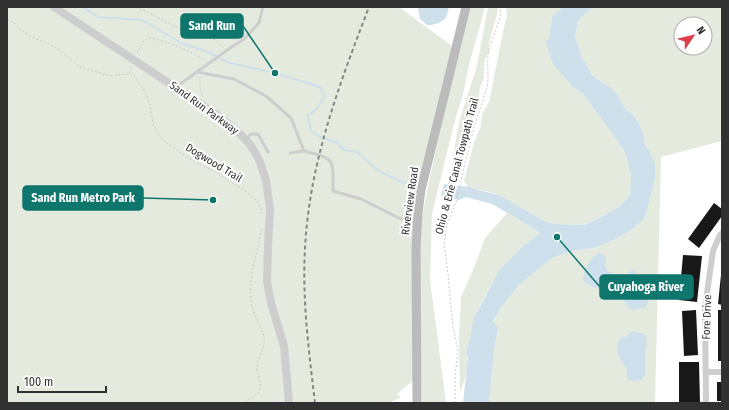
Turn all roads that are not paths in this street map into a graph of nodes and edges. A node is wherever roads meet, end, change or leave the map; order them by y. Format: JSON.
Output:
{"nodes":[{"id":1,"x":54,"y":7,"type":"edge"},
{"id":2,"x":263,"y":7,"type":"edge"},
{"id":3,"x":466,"y":7,"type":"edge"},
{"id":4,"x":197,"y":72,"type":"junction"},
{"id":5,"x":176,"y":87,"type":"junction"},
{"id":6,"x":246,"y":140,"type":"junction"},
{"id":7,"x":304,"y":151,"type":"junction"},
{"id":8,"x":268,"y":152,"type":"dead end"},
{"id":9,"x":290,"y":153,"type":"dead end"},
{"id":10,"x":417,"y":223,"type":"junction"},
{"id":11,"x":722,"y":233,"type":"edge"},
{"id":12,"x":706,"y":372,"type":"junction"},
{"id":13,"x":722,"y":372,"type":"edge"},
{"id":14,"x":289,"y":403,"type":"edge"},
{"id":15,"x":418,"y":403,"type":"edge"},
{"id":16,"x":706,"y":403,"type":"edge"}],
"edges":[{"from":1,"to":5,"type":"street","name":"Sand Run Parkway"},
{"from":2,"to":4,"type":"lane"},
{"from":3,"to":10,"type":"main road","name":"Riverview Road"},
{"from":4,"to":5,"type":"lane"},
{"from":4,"to":7,"type":"lane"},
{"from":5,"to":6,"type":"street","name":"Sand Run Parkway"},
{"from":6,"to":8,"type":"lane"},
{"from":6,"to":14,"type":"street","name":"Sand Run Parkway"},
{"from":7,"to":9,"type":"lane"},
{"from":7,"to":10,"type":"lane"},
{"from":10,"to":15,"type":"main road","name":"Riverview Road"},
{"from":11,"to":12,"type":"street","name":"Fore Drive"},
{"from":12,"to":13,"type":"street"},
{"from":12,"to":16,"type":"street","name":"Fore Drive"}]}
